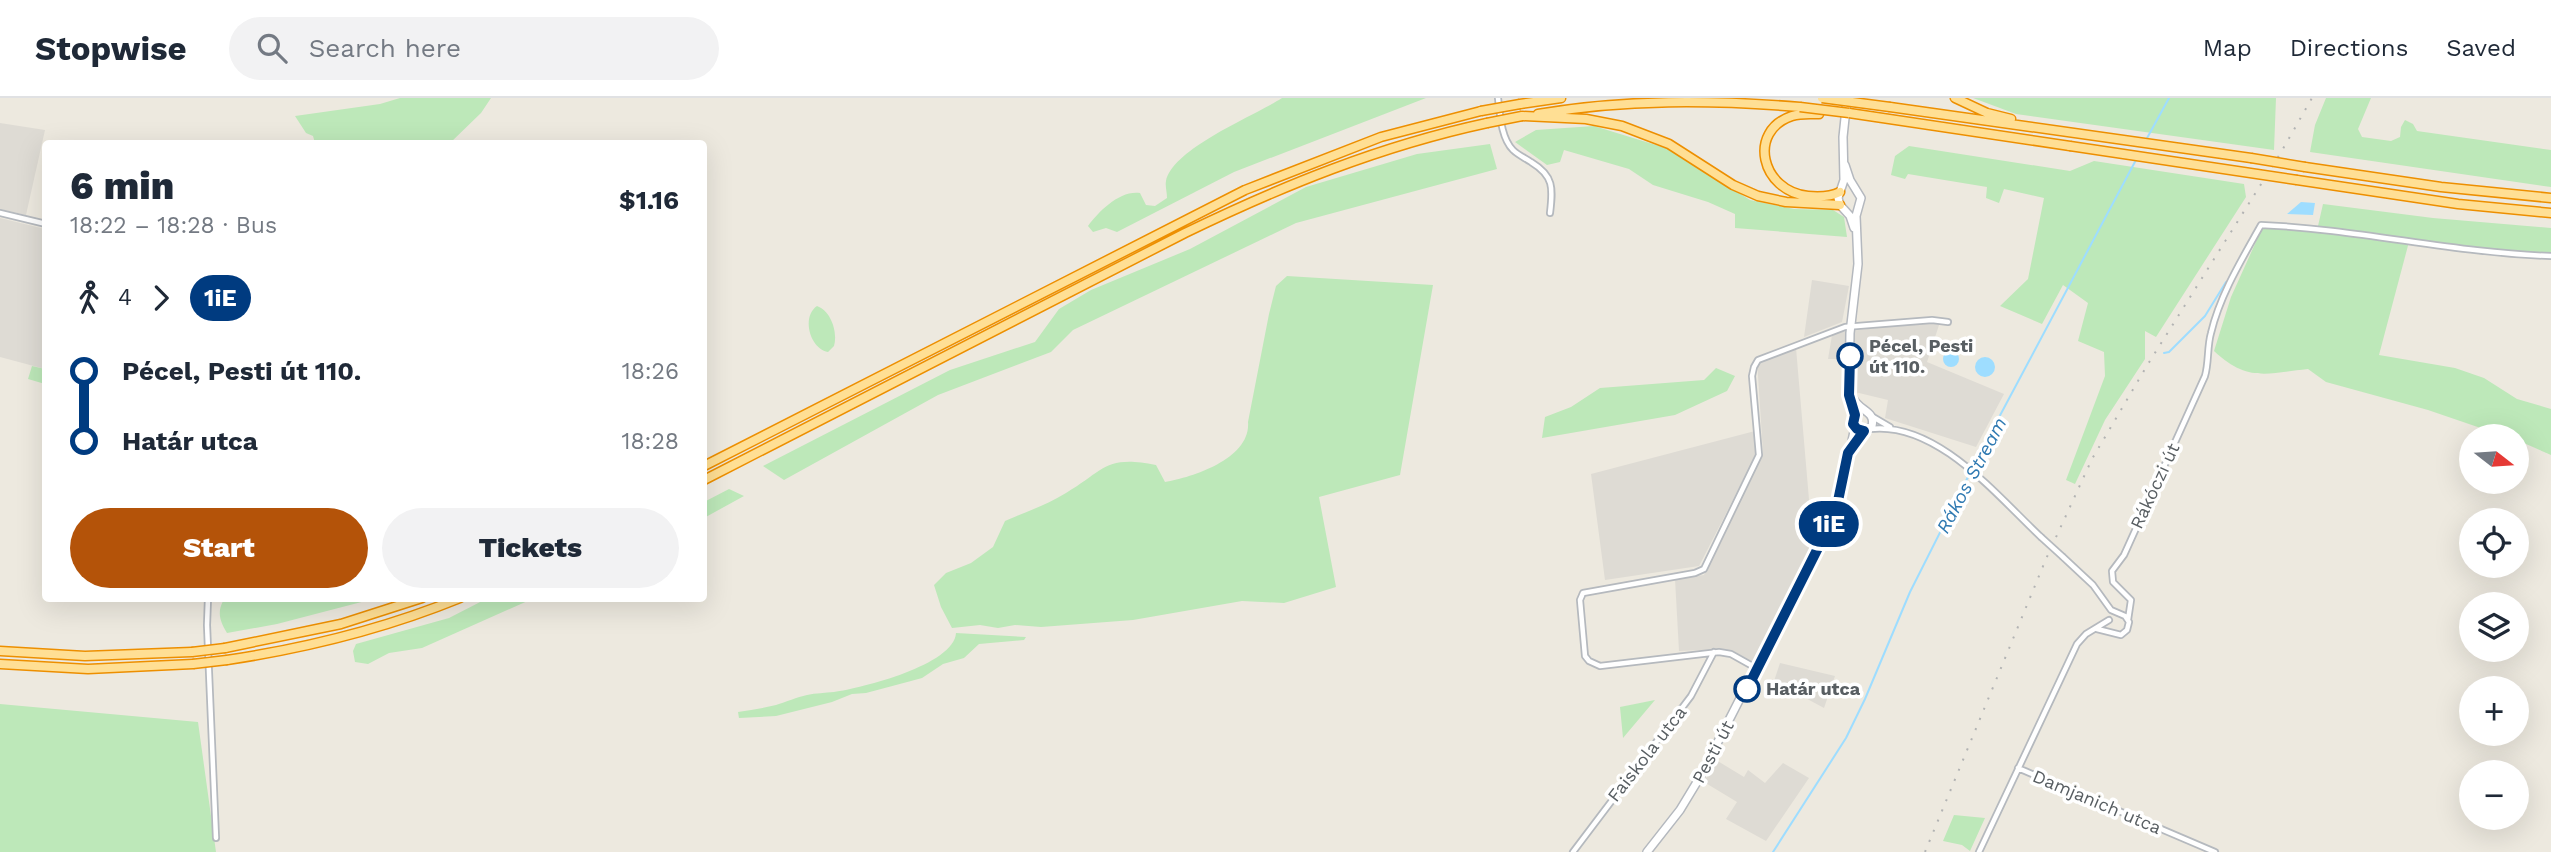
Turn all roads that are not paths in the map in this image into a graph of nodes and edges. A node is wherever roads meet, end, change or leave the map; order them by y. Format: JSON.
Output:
{"nodes":[{"id":1,"x":1497,"y":98,"type":"edge"},
{"id":2,"x":1559,"y":98,"type":"edge"},
{"id":3,"x":1822,"y":98,"type":"edge"},
{"id":4,"x":1847,"y":98,"type":"edge"},
{"id":5,"x":1955,"y":98,"type":"edge"},
{"id":6,"x":1849,"y":113,"type":"junction"},
{"id":7,"x":1522,"y":116,"type":"junction"},
{"id":8,"x":2041,"y":128,"type":"junction"},
{"id":9,"x":1845,"y":165,"type":"junction"},
{"id":10,"x":1855,"y":188,"type":"junction"},
{"id":11,"x":1841,"y":191,"type":"junction"},
{"id":12,"x":2551,"y":198,"type":"edge"},
{"id":13,"x":1858,"y":206,"type":"junction"},
{"id":14,"x":1843,"y":207,"type":"junction"},
{"id":15,"x":0,"y":212,"type":"edge"},
{"id":16,"x":1550,"y":213,"type":"dead end"},
{"id":17,"x":2551,"y":213,"type":"edge"},
{"id":18,"x":42,"y":223,"type":"edge"},
{"id":19,"x":1857,"y":238,"type":"junction"},
{"id":20,"x":2551,"y":256,"type":"edge"},
{"id":21,"x":1948,"y":322,"type":"dead end"},
{"id":22,"x":1850,"y":326,"type":"junction"},
{"id":23,"x":1859,"y":413,"type":"junction"},
{"id":24,"x":1873,"y":417,"type":"junction"},
{"id":25,"x":1855,"y":427,"type":"junction"},
{"id":26,"x":1867,"y":430,"type":"junction"},
{"id":27,"x":1897,"y":431,"type":"junction"},
{"id":28,"x":1848,"y":453,"type":"junction"},
{"id":29,"x":707,"y":464,"type":"edge"},
{"id":30,"x":707,"y":478,"type":"edge"},
{"id":31,"x":208,"y":602,"type":"edge"},
{"id":32,"x":410,"y":602,"type":"edge"},
{"id":33,"x":449,"y":602,"type":"edge"},
{"id":34,"x":2106,"y":603,"type":"junction"},
{"id":35,"x":2131,"y":608,"type":"junction"},
{"id":36,"x":2121,"y":615,"type":"junction"},
{"id":37,"x":2109,"y":620,"type":"junction"},
{"id":38,"x":2128,"y":620,"type":"junction"},
{"id":39,"x":2093,"y":629,"type":"junction"},
{"id":40,"x":2110,"y":631,"type":"junction"},
{"id":41,"x":0,"y":652,"type":"edge"},
{"id":42,"x":1714,"y":652,"type":"junction"},
{"id":43,"x":0,"y":664,"type":"edge"},
{"id":44,"x":1757,"y":668,"type":"junction"},
{"id":45,"x":2018,"y":768,"type":"junction"},
{"id":46,"x":216,"y":838,"type":"dead end"},
{"id":47,"x":1573,"y":852,"type":"edge"},
{"id":48,"x":1647,"y":852,"type":"edge"},
{"id":49,"x":1979,"y":852,"type":"edge"},
{"id":50,"x":2215,"y":852,"type":"edge"}],
"edges":[{"from":1,"to":16,"type":"street"},
{"from":2,"to":29,"type":"highway","bridge":true},
{"from":3,"to":8,"type":"highway","bridge":true},
{"from":4,"to":9,"type":"main road"},
{"from":5,"to":8,"type":"highway"},
{"from":6,"to":7,"type":"highway","bridge":true},
{"from":6,"to":11,"type":"highway","bridge":true},
{"from":6,"to":17,"type":"highway","bridge":true},
{"from":7,"to":14,"type":"highway"},
{"from":7,"to":30,"type":"highway","bridge":true},
{"from":8,"to":12,"type":"highway","bridge":true},
{"from":9,"to":10,"type":"main road"},
{"from":9,"to":11,"type":"main road"},
{"from":10,"to":11,"type":"main road"},
{"from":10,"to":13,"type":"main road"},
{"from":11,"to":14,"type":"main road"},
{"from":13,"to":14,"type":"main road"},
{"from":13,"to":19,"type":"main road"},
{"from":14,"to":19,"type":"main road"},
{"from":15,"to":18,"type":"street"},
{"from":19,"to":22,"type":"main road"},
{"from":20,"to":35,"type":"street","name":"Rákóczi út"},
{"from":21,"to":22,"type":"street"},
{"from":22,"to":23,"type":"main road"},
{"from":22,"to":42,"type":"street"},
{"from":23,"to":24,"type":"main road"},
{"from":23,"to":25,"type":"main road"},
{"from":24,"to":26,"type":"main road"},
{"from":24,"to":27,"type":"street"},
{"from":25,"to":26,"type":"main road"},
{"from":25,"to":28,"type":"main road","name":"Pesti út"},
{"from":26,"to":27,"type":"street"},
{"from":26,"to":28,"type":"main road","name":"Pesti út"},
{"from":27,"to":34,"type":"street","bridge":true},
{"from":28,"to":44,"type":"main road","name":"Pesti út"},
{"from":31,"to":46,"type":"street"},
{"from":32,"to":41,"type":"highway","bridge":true},
{"from":33,"to":43,"type":"highway","bridge":true},
{"from":34,"to":36,"type":"street"},
{"from":34,"to":37,"type":"street"},
{"from":35,"to":36,"type":"street"},
{"from":35,"to":38,"type":"street"},
{"from":36,"to":37,"type":"street"},
{"from":36,"to":38,"type":"street"},
{"from":37,"to":39,"type":"street"},
{"from":37,"to":40,"type":"street"},
{"from":38,"to":40,"type":"street"},
{"from":39,"to":40,"type":"street"},
{"from":39,"to":45,"type":"street"},
{"from":42,"to":44,"type":"street"},
{"from":42,"to":47,"type":"street","name":"Faiskola utca"},
{"from":44,"to":48,"type":"main road","name":"Pesti út"},
{"from":45,"to":49,"type":"street"},
{"from":45,"to":50,"type":"street","name":"Damjanich utca"}]}
